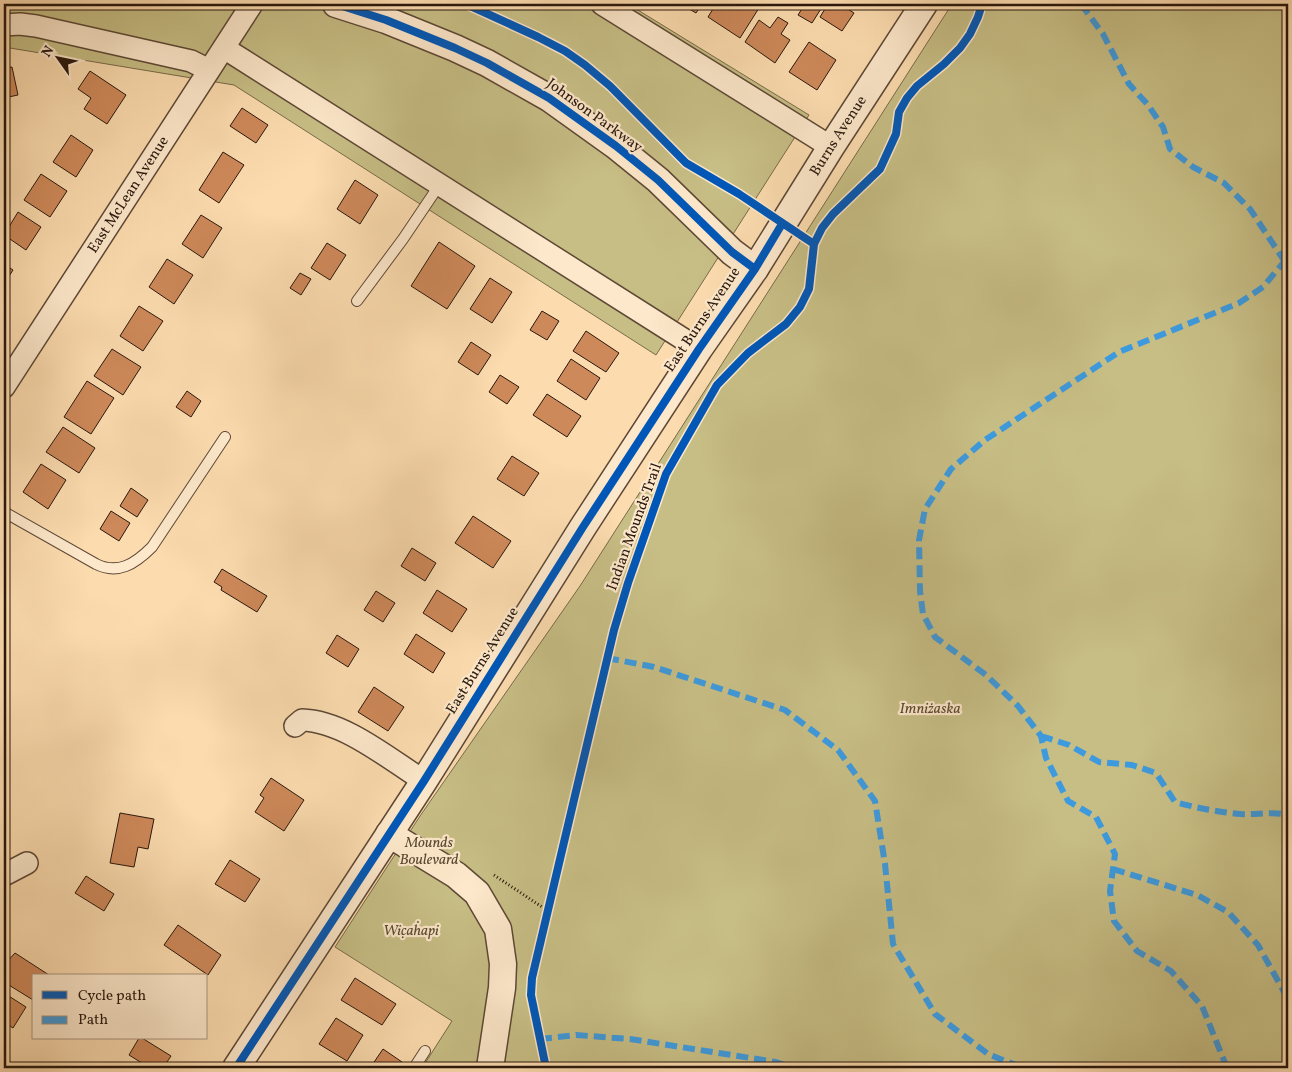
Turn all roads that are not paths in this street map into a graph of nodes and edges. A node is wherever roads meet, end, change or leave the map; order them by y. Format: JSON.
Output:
{"nodes":[{"id":1,"x":252,"y":4,"type":"edge"},
{"id":2,"x":336,"y":4,"type":"edge"},
{"id":3,"x":602,"y":4,"type":"edge"},
{"id":4,"x":924,"y":4,"type":"edge"},
{"id":5,"x":9,"y":25,"type":"edge"},
{"id":6,"x":224,"y":48,"type":"junction"},
{"id":7,"x":209,"y":70,"type":"junction"},
{"id":8,"x":830,"y":147,"type":"junction"},
{"id":9,"x":440,"y":184,"type":"junction"},
{"id":10,"x":755,"y":268,"type":"junction"},
{"id":11,"x":357,"y":301,"type":"dead end"},
{"id":12,"x":699,"y":349,"type":"junction"},
{"id":13,"x":4,"y":387,"type":"edge"},
{"id":14,"x":225,"y":437,"type":"dead end"},
{"id":15,"x":4,"y":512,"type":"edge"},
{"id":16,"x":295,"y":726,"type":"dead end"},
{"id":17,"x":424,"y":781,"type":"junction"},
{"id":18,"x":389,"y":834,"type":"junction"},
{"id":19,"x":27,"y":863,"type":"dead end"},
{"id":20,"x":4,"y":875,"type":"edge"},
{"id":21,"x":425,"y":1050,"type":"dead end"},
{"id":22,"x":236,"y":1068,"type":"edge"},
{"id":23,"x":414,"y":1068,"type":"edge"},
{"id":24,"x":490,"y":1068,"type":"edge"}],
"edges":[{"from":1,"to":6,"type":"street","name":"East McLean Avenue"},
{"from":2,"to":10,"type":"street","name":"Johnson Parkway"},
{"from":3,"to":8,"type":"street"},
{"from":4,"to":8,"type":"street","name":"Burns Avenue"},
{"from":5,"to":7,"type":"street"},
{"from":6,"to":7,"type":"street","name":"East McLean Avenue"},
{"from":6,"to":9,"type":"street"},
{"from":7,"to":13,"type":"street","name":"East McLean Avenue"},
{"from":8,"to":10,"type":"street","name":"Burns Avenue"},
{"from":9,"to":11,"type":"lane"},
{"from":9,"to":12,"type":"street"},
{"from":10,"to":12,"type":"street","name":"East Burns Avenue"},
{"from":12,"to":17,"type":"street","name":"East Burns Avenue"},
{"from":14,"to":15,"type":"lane"},
{"from":16,"to":17,"type":"street"},
{"from":17,"to":18,"type":"street","name":"East Burns Avenue"},
{"from":18,"to":22,"type":"street","name":"East Burns Avenue"},
{"from":18,"to":24,"type":"street"},
{"from":19,"to":20,"type":"street"},
{"from":21,"to":23,"type":"lane"}]}
